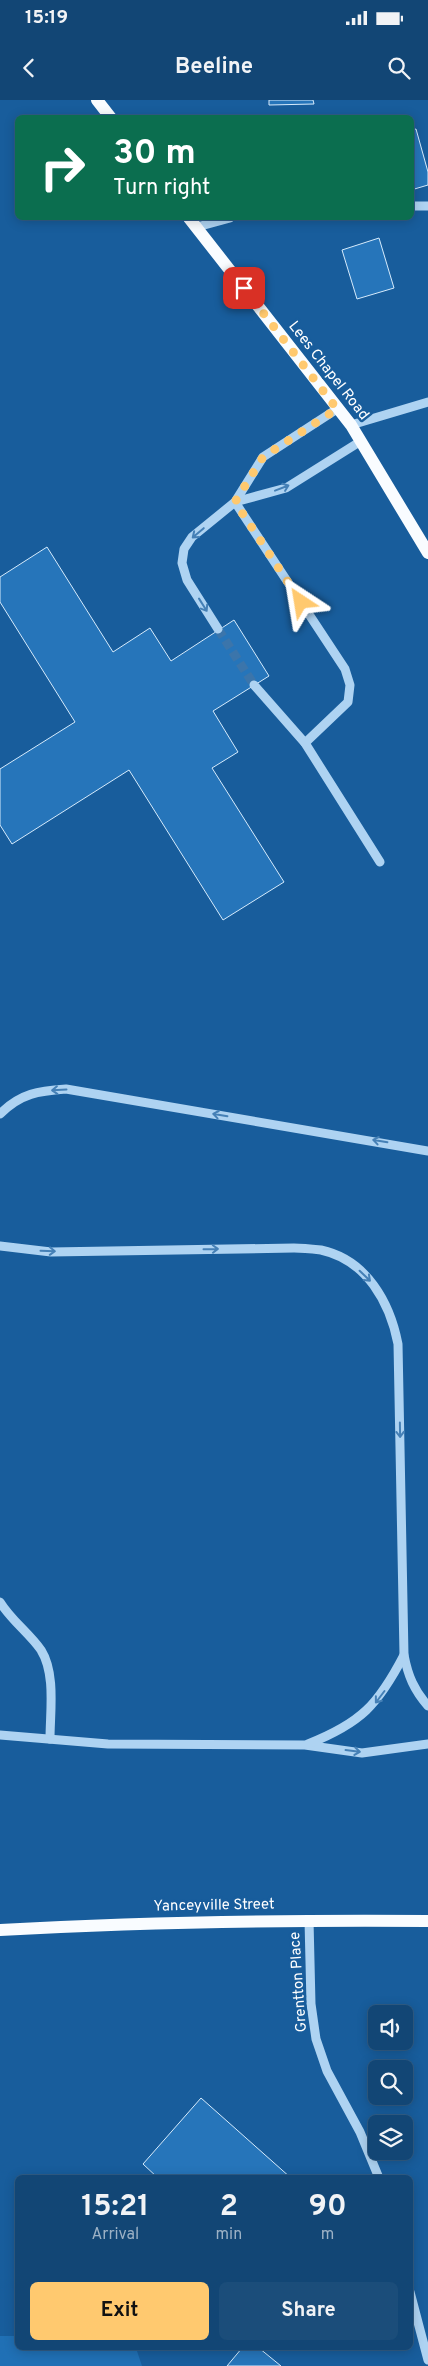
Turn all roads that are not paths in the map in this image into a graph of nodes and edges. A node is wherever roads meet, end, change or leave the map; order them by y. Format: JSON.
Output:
{"nodes":[{"id":1,"x":97,"y":100,"type":"edge"},
{"id":2,"x":108,"y":115,"type":"edge"},
{"id":3,"x":414,"y":206,"type":"edge"},
{"id":4,"x":428,"y":206,"type":"edge"},
{"id":5,"x":212,"y":220,"type":"edge"},
{"id":6,"x":193,"y":222,"type":"edge"},
{"id":7,"x":428,"y":402,"type":"edge"},
{"id":8,"x":337,"y":409,"type":"junction"},
{"id":9,"x":351,"y":425,"type":"junction"},
{"id":10,"x":361,"y":441,"type":"junction"},
{"id":11,"x":235,"y":502,"type":"junction"},
{"id":12,"x":428,"y":553,"type":"edge"},
{"id":13,"x":218,"y":629,"type":"tunnel mouth"},
{"id":14,"x":254,"y":685,"type":"tunnel mouth"},
{"id":15,"x":305,"y":743,"type":"junction"},
{"id":16,"x":380,"y":862,"type":"dead end"},
{"id":17,"x":0,"y":1114,"type":"edge"},
{"id":18,"x":428,"y":1151,"type":"edge"},
{"id":19,"x":0,"y":1246,"type":"edge"},
{"id":20,"x":0,"y":1602,"type":"edge"},
{"id":21,"x":404,"y":1655,"type":"junction"},
{"id":22,"x":428,"y":1706,"type":"edge"},
{"id":23,"x":0,"y":1736,"type":"edge"},
{"id":24,"x":50,"y":1739,"type":"junction"},
{"id":25,"x":428,"y":1744,"type":"edge"},
{"id":26,"x":305,"y":1745,"type":"junction"},
{"id":27,"x":309,"y":1920,"type":"junction"},
{"id":28,"x":428,"y":1921,"type":"edge"},
{"id":29,"x":0,"y":1930,"type":"edge"},
{"id":30,"x":379,"y":2175,"type":"edge"},
{"id":31,"x":413,"y":2303,"type":"edge"},
{"id":32,"x":428,"y":2360,"type":"edge"}],
"edges":[{"from":1,"to":2,"type":"main road"},
{"from":3,"to":4,"type":"street"},
{"from":5,"to":6,"type":"street"},
{"from":6,"to":8,"type":"main road","name":"Lees Chapel Road"},
{"from":7,"to":9,"type":"street"},
{"from":8,"to":9,"type":"main road","name":"Lees Chapel Road"},
{"from":8,"to":11,"type":"street"},
{"from":9,"to":10,"type":"main road","name":"Lees Chapel Road"},
{"from":11,"to":10,"type":"street","one_way":true},
{"from":10,"to":12,"type":"main road","name":"Lees Chapel Road"},
{"from":11,"to":13,"type":"street","one_way":true},
{"from":11,"to":15,"type":"street"},
{"from":14,"to":15,"type":"street"},
{"from":15,"to":16,"type":"street"},
{"from":18,"to":17,"type":"street","one_way":true},
{"from":19,"to":21,"type":"street","one_way":true},
{"from":20,"to":24,"type":"street"},
{"from":21,"to":22,"type":"street"},
{"from":21,"to":26,"type":"street","one_way":true},
{"from":23,"to":24,"type":"street"},
{"from":24,"to":26,"type":"street"},
{"from":26,"to":25,"type":"street","one_way":true},
{"from":27,"to":28,"type":"main road","name":"Yanceyville Street"},
{"from":27,"to":29,"type":"main road","name":"Yanceyville Street"},
{"from":27,"to":30,"type":"street","name":"Grentton Place"},
{"from":31,"to":32,"type":"street"}]}
